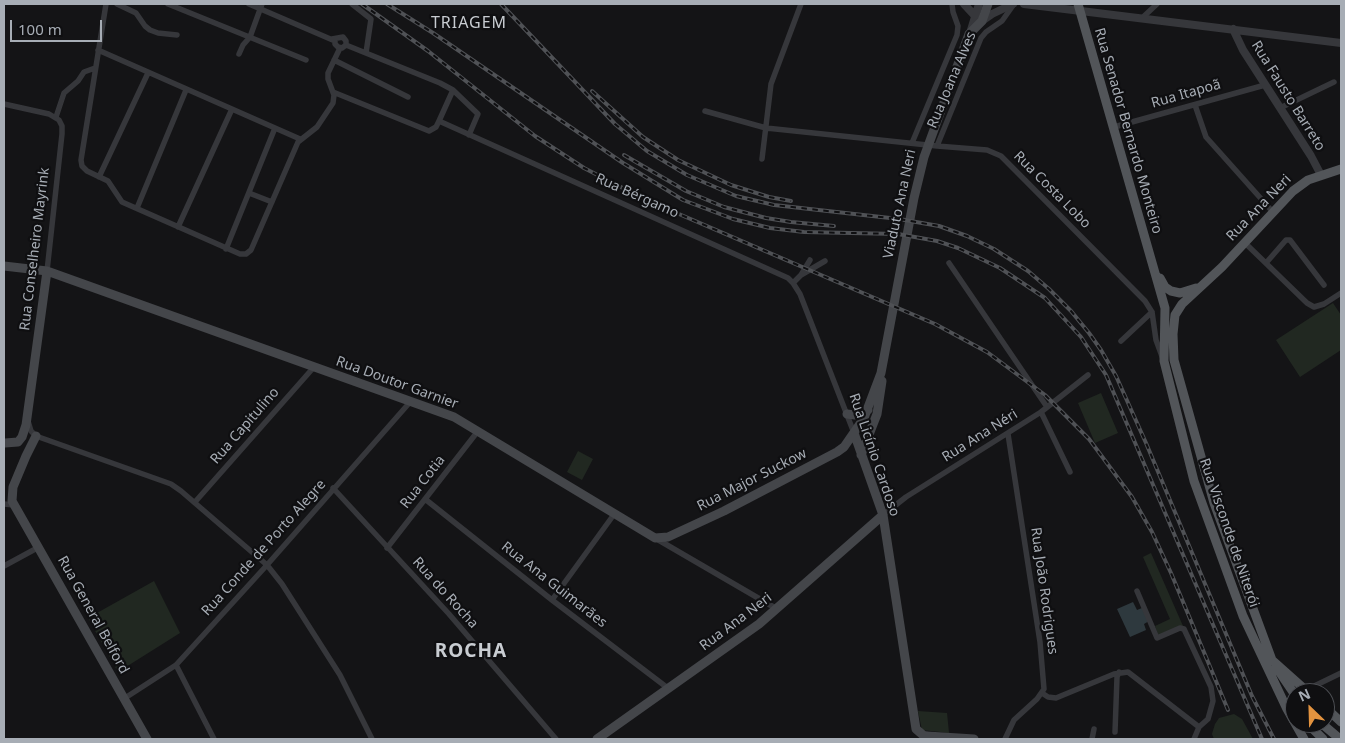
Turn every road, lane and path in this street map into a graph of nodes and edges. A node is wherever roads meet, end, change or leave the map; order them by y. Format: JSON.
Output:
{"nodes":[{"id":1,"x":106,"y":4,"type":"edge"},
{"id":2,"x":117,"y":4,"type":"edge"},
{"id":3,"x":168,"y":4,"type":"edge"},
{"id":4,"x":249,"y":4,"type":"edge"},
{"id":5,"x":352,"y":4,"type":"edge"},
{"id":6,"x":801,"y":4,"type":"edge"},
{"id":7,"x":952,"y":4,"type":"edge"},
{"id":8,"x":964,"y":4,"type":"edge"},
{"id":9,"x":979,"y":4,"type":"edge"},
{"id":10,"x":988,"y":4,"type":"edge"},
{"id":11,"x":1014,"y":4,"type":"edge"},
{"id":12,"x":1024,"y":4,"type":"edge"},
{"id":13,"x":1157,"y":4,"type":"edge"},
{"id":14,"x":176,"y":5,"type":"edge"},
{"id":15,"x":262,"y":6,"type":"edge"},
{"id":16,"x":1078,"y":7,"type":"edge"},
{"id":17,"x":982,"y":18,"type":"junction"},
{"id":18,"x":1141,"y":19,"type":"junction"},
{"id":19,"x":998,"y":24,"type":"junction"},
{"id":20,"x":1233,"y":29,"type":"junction"},
{"id":21,"x":177,"y":35,"type":"dead end"},
{"id":22,"x":250,"y":37,"type":"junction"},
{"id":23,"x":334,"y":40,"type":"junction"},
{"id":24,"x":1341,"y":43,"type":"edge"},
{"id":25,"x":343,"y":47,"type":"junction"},
{"id":26,"x":98,"y":50,"type":"junction"},
{"id":27,"x":366,"y":53,"type":"junction"},
{"id":28,"x":239,"y":54,"type":"dead end"},
{"id":29,"x":306,"y":60,"type":"dead end"},
{"id":30,"x":334,"y":60,"type":"junction"},
{"id":31,"x":95,"y":68,"type":"junction"},
{"id":32,"x":148,"y":73,"type":"junction"},
{"id":33,"x":1334,"y":82,"type":"dead end"},
{"id":34,"x":1264,"y":84,"type":"junction"},
{"id":35,"x":186,"y":90,"type":"junction"},
{"id":36,"x":453,"y":90,"type":"junction"},
{"id":37,"x":333,"y":92,"type":"junction"},
{"id":38,"x":408,"y":97,"type":"dead end"},
{"id":39,"x":4,"y":104,"type":"edge"},
{"id":40,"x":1195,"y":105,"type":"junction"},
{"id":41,"x":1280,"y":108,"type":"junction"},
{"id":42,"x":232,"y":109,"type":"junction"},
{"id":43,"x":705,"y":111,"type":"dead end"},
{"id":44,"x":56,"y":117,"type":"junction"},
{"id":45,"x":439,"y":121,"type":"junction"},
{"id":46,"x":275,"y":128,"type":"junction"},
{"id":47,"x":766,"y":128,"type":"junction"},
{"id":48,"x":1114,"y":128,"type":"junction"},
{"id":49,"x":469,"y":134,"type":"junction"},
{"id":50,"x":300,"y":139,"type":"junction"},
{"id":51,"x":912,"y":143,"type":"junction"},
{"id":52,"x":937,"y":146,"type":"junction"},
{"id":53,"x":762,"y":159,"type":"dead end"},
{"id":54,"x":1341,"y":168,"type":"edge"},
{"id":55,"x":1321,"y":175,"type":"junction"},
{"id":56,"x":99,"y":177,"type":"junction"},
{"id":57,"x":249,"y":193,"type":"junction"},
{"id":58,"x":272,"y":202,"type":"junction"},
{"id":59,"x":137,"y":208,"type":"junction"},
{"id":60,"x":1272,"y":212,"type":"junction"},
{"id":61,"x":178,"y":227,"type":"junction"},
{"id":62,"x":1244,"y":242,"type":"junction"},
{"id":63,"x":226,"y":248,"type":"junction"},
{"id":64,"x":810,"y":260,"type":"dead end"},
{"id":65,"x":825,"y":261,"type":"dead end"},
{"id":66,"x":949,"y":263,"type":"dead end"},
{"id":67,"x":1266,"y":263,"type":"junction"},
{"id":68,"x":4,"y":266,"type":"edge"},
{"id":69,"x":1153,"y":266,"type":"junction"},
{"id":70,"x":47,"y":271,"type":"junction"},
{"id":71,"x":801,"y":275,"type":"junction"},
{"id":72,"x":1207,"y":281,"type":"junction"},
{"id":73,"x":793,"y":283,"type":"junction"},
{"id":74,"x":1324,"y":285,"type":"dead end"},
{"id":75,"x":1341,"y":294,"type":"edge"},
{"id":76,"x":1152,"y":312,"type":"junction"},
{"id":77,"x":1122,"y":341,"type":"dead end"},
{"id":78,"x":1164,"y":361,"type":"junction"},
{"id":79,"x":314,"y":367,"type":"junction"},
{"id":80,"x":881,"y":370,"type":"junction"},
{"id":81,"x":1088,"y":375,"type":"dead end"},
{"id":82,"x":410,"y":401,"type":"junction"},
{"id":83,"x":1047,"y":407,"type":"junction"},
{"id":84,"x":28,"y":409,"type":"junction"},
{"id":85,"x":868,"y":410,"type":"junction"},
{"id":86,"x":1041,"y":412,"type":"junction"},
{"id":87,"x":847,"y":414,"type":"junction"},
{"id":88,"x":478,"y":431,"type":"junction"},
{"id":89,"x":854,"y":434,"type":"junction"},
{"id":90,"x":1008,"y":434,"type":"junction"},
{"id":91,"x":36,"y":436,"type":"junction"},
{"id":92,"x":5,"y":443,"type":"edge"},
{"id":93,"x":844,"y":447,"type":"junction"},
{"id":94,"x":861,"y":455,"type":"junction"},
{"id":95,"x":26,"y":456,"type":"junction"},
{"id":96,"x":1070,"y":472,"type":"dead end"},
{"id":97,"x":1207,"y":476,"type":"junction"},
{"id":98,"x":1194,"y":481,"type":"junction"},
{"id":99,"x":333,"y":488,"type":"junction"},
{"id":100,"x":1212,"y":495,"type":"junction"},
{"id":101,"x":1200,"y":497,"type":"junction"},
{"id":102,"x":425,"y":499,"type":"junction"},
{"id":103,"x":195,"y":502,"type":"junction"},
{"id":104,"x":4,"y":504,"type":"edge"},
{"id":105,"x":14,"y":505,"type":"junction"},
{"id":106,"x":616,"y":513,"type":"junction"},
{"id":107,"x":883,"y":515,"type":"junction"},
{"id":108,"x":655,"y":538,"type":"junction"},
{"id":109,"x":39,"y":548,"type":"junction"},
{"id":110,"x":387,"y":548,"type":"junction"},
{"id":111,"x":267,"y":565,"type":"junction"},
{"id":112,"x":4,"y":566,"type":"edge"},
{"id":113,"x":1137,"y":590,"type":"dead end"},
{"id":114,"x":552,"y":600,"type":"junction"},
{"id":115,"x":777,"y":609,"type":"junction"},
{"id":116,"x":1272,"y":660,"type":"junction"},
{"id":117,"x":176,"y":665,"type":"junction"},
{"id":118,"x":1119,"y":672,"type":"junction"},
{"id":119,"x":1341,"y":673,"type":"edge"},
{"id":120,"x":1286,"y":683,"type":"edge"},
{"id":121,"x":1298,"y":683,"type":"edge"},
{"id":122,"x":1324,"y":683,"type":"edge"},
{"id":123,"x":1275,"y":686,"type":"junction"},
{"id":124,"x":669,"y":689,"type":"junction"},
{"id":125,"x":1042,"y":692,"type":"junction"},
{"id":126,"x":124,"y":698,"type":"junction"},
{"id":127,"x":1285,"y":698,"type":"edge"},
{"id":128,"x":1199,"y":727,"type":"junction"},
{"id":129,"x":1094,"y":729,"type":"dead end"},
{"id":130,"x":1115,"y":732,"type":"dead end"},
{"id":131,"x":148,"y":739,"type":"edge"},
{"id":132,"x":214,"y":739,"type":"edge"},
{"id":133,"x":372,"y":739,"type":"edge"},
{"id":134,"x":556,"y":739,"type":"edge"},
{"id":135,"x":597,"y":739,"type":"edge"},
{"id":136,"x":974,"y":739,"type":"edge"},
{"id":137,"x":1005,"y":739,"type":"edge"},
{"id":138,"x":1092,"y":739,"type":"edge"},
{"id":139,"x":1194,"y":739,"type":"edge"},
{"id":140,"x":1304,"y":739,"type":"edge"}],
"edges":[{"from":1,"to":26,"type":"street"},
{"from":2,"to":21,"type":"street"},
{"from":3,"to":14,"type":"street"},
{"from":4,"to":15,"type":"street"},
{"from":5,"to":27,"type":"street"},
{"from":6,"to":47,"type":"street"},
{"from":7,"to":51,"type":"street"},
{"from":8,"to":17,"type":"street"},
{"from":9,"to":17,"type":"street"},
{"from":10,"to":17,"type":"main road"},
{"from":11,"to":17,"type":"street"},
{"from":11,"to":19,"type":"street","name":"Rua Joana Alves"},
{"from":12,"to":16,"type":"street"},
{"from":13,"to":18,"type":"street"},
{"from":14,"to":22,"type":"street"},
{"from":15,"to":22,"type":"street"},
{"from":15,"to":23,"type":"street"},
{"from":16,"to":18,"type":"street"},
{"from":16,"to":48,"type":"main road","name":"Rua Senador Bernardo Monteiro"},
{"from":17,"to":19,"type":"street"},
{"from":17,"to":80,"type":"main road","name":"Viaduto Ana Neri"},
{"from":18,"to":20,"type":"street"},
{"from":19,"to":52,"type":"street","name":"Rua Joana Alves"},
{"from":20,"to":24,"type":"street"},
{"from":20,"to":34,"type":"street","name":"Rua Fausto Barreto"},
{"from":22,"to":28,"type":"street"},
{"from":22,"to":29,"type":"street"},
{"from":23,"to":25,"type":"street"},
{"from":23,"to":25,"type":"street"},
{"from":25,"to":27,"type":"street"},
{"from":25,"to":30,"type":"street"},
{"from":26,"to":31,"type":"street"},
{"from":26,"to":32,"type":"street"},
{"from":27,"to":36,"type":"street"},
{"from":30,"to":37,"type":"street"},
{"from":30,"to":38,"type":"street"},
{"from":31,"to":44,"type":"street"},
{"from":31,"to":56,"type":"street"},
{"from":32,"to":35,"type":"street"},
{"from":32,"to":56,"type":"street"},
{"from":33,"to":41,"type":"street"},
{"from":34,"to":40,"type":"street","name":"Rua Itapoã"},
{"from":34,"to":41,"type":"street","name":"Rua Fausto Barreto"},
{"from":35,"to":42,"type":"street"},
{"from":35,"to":59,"type":"street"},
{"from":36,"to":45,"type":"street"},
{"from":36,"to":49,"type":"street"},
{"from":37,"to":45,"type":"street"},
{"from":37,"to":50,"type":"street"},
{"from":39,"to":44,"type":"street"},
{"from":40,"to":48,"type":"street","name":"Rua Itapoã"},
{"from":40,"to":60,"type":"street"},
{"from":41,"to":55,"type":"street","name":"Rua Fausto Barreto"},
{"from":42,"to":46,"type":"street"},
{"from":42,"to":61,"type":"street"},
{"from":43,"to":47,"type":"street","name":"Rua Costa Lobo"},
{"from":44,"to":70,"type":"street","name":"Rua Conselheiro Mayrink"},
{"from":45,"to":49,"type":"street","name":"Rua Bérgamo"},
{"from":46,"to":50,"type":"street"},
{"from":46,"to":57,"type":"street"},
{"from":47,"to":51,"type":"street","name":"Rua Costa Lobo"},
{"from":47,"to":53,"type":"street"},
{"from":48,"to":69,"type":"main road","name":"Rua Senador Bernardo Monteiro"},
{"from":49,"to":73,"type":"street","name":"Rua Bérgamo"},
{"from":50,"to":58,"type":"street"},
{"from":51,"to":52,"type":"street","name":"Rua Costa Lobo"},
{"from":52,"to":76,"type":"street","name":"Rua Costa Lobo"},
{"from":54,"to":55,"type":"main road","name":"Rua Ana Neri"},
{"from":55,"to":60,"type":"main road","name":"Rua Ana Neri"},
{"from":56,"to":59,"type":"street"},
{"from":57,"to":58,"type":"street"},
{"from":57,"to":63,"type":"street"},
{"from":58,"to":63,"type":"street"},
{"from":59,"to":61,"type":"street"},
{"from":60,"to":62,"type":"main road","name":"Rua Ana Neri"},
{"from":61,"to":63,"type":"street"},
{"from":62,"to":67,"type":"street"},
{"from":62,"to":72,"type":"main road","name":"Rua Ana Neri"},
{"from":64,"to":71,"type":"street"},
{"from":65,"to":71,"type":"street"},
{"from":66,"to":83,"type":"street"},
{"from":67,"to":74,"type":"street"},
{"from":67,"to":75,"type":"street"},
{"from":68,"to":70,"type":"main road","name":"Rua Doutor Garnier"},
{"from":69,"to":72,"type":"main road"},
{"from":69,"to":78,"type":"main road","name":"Rua Visconde de Niterói"},
{"from":70,"to":79,"type":"main road","name":"Rua Doutor Garnier"},
{"from":70,"to":84,"type":"main road","name":"Rua Conselheiro Mayrink"},
{"from":71,"to":73,"type":"street"},
{"from":72,"to":97,"type":"main road","name":"Rua Visconde de Niterói"},
{"from":73,"to":87,"type":"street","name":"Rua Licínio Cardoso"},
{"from":76,"to":77,"type":"street"},
{"from":76,"to":78,"type":"street","name":"Rua Costa Lobo"},
{"from":78,"to":98,"type":"main road","name":"Rua Visconde de Niterói"},
{"from":79,"to":82,"type":"main road","name":"Rua Doutor Garnier"},
{"from":79,"to":103,"type":"street","name":"Rua Capitulino"},
{"from":80,"to":85,"type":"main road","name":"Viaduto Ana Neri"},
{"from":80,"to":94,"type":"main road","name":"Viaduto Ana Neri"},
{"from":81,"to":83,"type":"street","name":"Rua Ana Néri"},
{"from":82,"to":88,"type":"main road","name":"Rua Doutor Garnier"},
{"from":82,"to":99,"type":"street","name":"Rua Conde de Porto Alegre"},
{"from":83,"to":86,"type":"street","name":"Rua Ana Néri"},
{"from":84,"to":91,"type":"street","name":"Rua Conselheiro Mayrink"},
{"from":84,"to":92,"type":"main road"},
{"from":85,"to":87,"type":"main road"},
{"from":85,"to":89,"type":"main road","name":"Viaduto Ana Neri"},
{"from":86,"to":90,"type":"street","name":"Rua Ana Néri"},
{"from":86,"to":96,"type":"street"},
{"from":87,"to":89,"type":"street","name":"Rua Licínio Cardoso"},
{"from":88,"to":102,"type":"street","name":"Rua Cotia"},
{"from":88,"to":106,"type":"main road","name":"Rua Doutor Garnier"},
{"from":89,"to":93,"type":"main road","name":"Rua Major Suckow"},
{"from":89,"to":94,"type":"main road","name":"Rua Licínio Cardoso"},
{"from":90,"to":107,"type":"street","name":"Rua Ana Néri"},
{"from":90,"to":125,"type":"street","name":"Rua João Rodrigues"},
{"from":91,"to":95,"type":"main road"},
{"from":91,"to":103,"type":"street"},
{"from":92,"to":95,"type":"main road"},
{"from":93,"to":94,"type":"main road"},
{"from":93,"to":108,"type":"main road","name":"Rua Major Suckow"},
{"from":94,"to":107,"type":"main road","name":"Rua Licínio Cardoso"},
{"from":95,"to":105,"type":"main road"},
{"from":97,"to":98,"type":"main road"},
{"from":97,"to":100,"type":"main road","name":"Rua Visconde de Niterói"},
{"from":98,"to":101,"type":"main road","name":"Rua Visconde de Niterói"},
{"from":99,"to":110,"type":"street","name":"Rua do Rocha"},
{"from":99,"to":111,"type":"street","name":"Rua Conde de Porto Alegre"},
{"from":100,"to":101,"type":"main road"},
{"from":100,"to":116,"type":"main road","name":"Rua Visconde de Niterói"},
{"from":101,"to":123,"type":"main road","name":"Rua Visconde de Niterói"},
{"from":102,"to":110,"type":"street","name":"Rua Cotia"},
{"from":102,"to":114,"type":"street","name":"Rua Ana Guimarães"},
{"from":103,"to":111,"type":"street"},
{"from":104,"to":105,"type":"street"},
{"from":105,"to":109,"type":"main road","name":"Rua General Belford"},
{"from":106,"to":108,"type":"main road","name":"Rua Doutor Garnier"},
{"from":106,"to":114,"type":"street"},
{"from":107,"to":115,"type":"main road","name":"Rua Ana Neri"},
{"from":107,"to":136,"type":"main road","name":"Rua Licínio Cardoso"},
{"from":108,"to":115,"type":"street","name":"Rua Doutor Garnier"},
{"from":109,"to":112,"type":"street"},
{"from":109,"to":126,"type":"main road","name":"Rua General Belford"},
{"from":110,"to":134,"type":"street","name":"Rua do Rocha"},
{"from":111,"to":117,"type":"street","name":"Rua Conde de Porto Alegre"},
{"from":111,"to":133,"type":"street"},
{"from":113,"to":128,"type":"street"},
{"from":114,"to":124,"type":"street","name":"Rua Ana Guimarães"},
{"from":115,"to":124,"type":"main road","name":"Rua Ana Neri"},
{"from":116,"to":120,"type":"main road"},
{"from":116,"to":121,"type":"main road","name":"Rua Visconde de Niterói"},
{"from":117,"to":126,"type":"street","name":"Rua Conde de Porto Alegre"},
{"from":117,"to":132,"type":"street"},
{"from":118,"to":125,"type":"street"},
{"from":118,"to":128,"type":"street"},
{"from":118,"to":130,"type":"street"},
{"from":119,"to":122,"type":"street"},
{"from":123,"to":127,"type":"main road"},
{"from":123,"to":140,"type":"main road","name":"Rua Visconde de Niterói"},
{"from":124,"to":135,"type":"main road","name":"Rua Ana Neri"},
{"from":125,"to":137,"type":"street"},
{"from":126,"to":131,"type":"main road","name":"Rua General Belford"},
{"from":128,"to":139,"type":"street"},
{"from":129,"to":138,"type":"street"}]}
